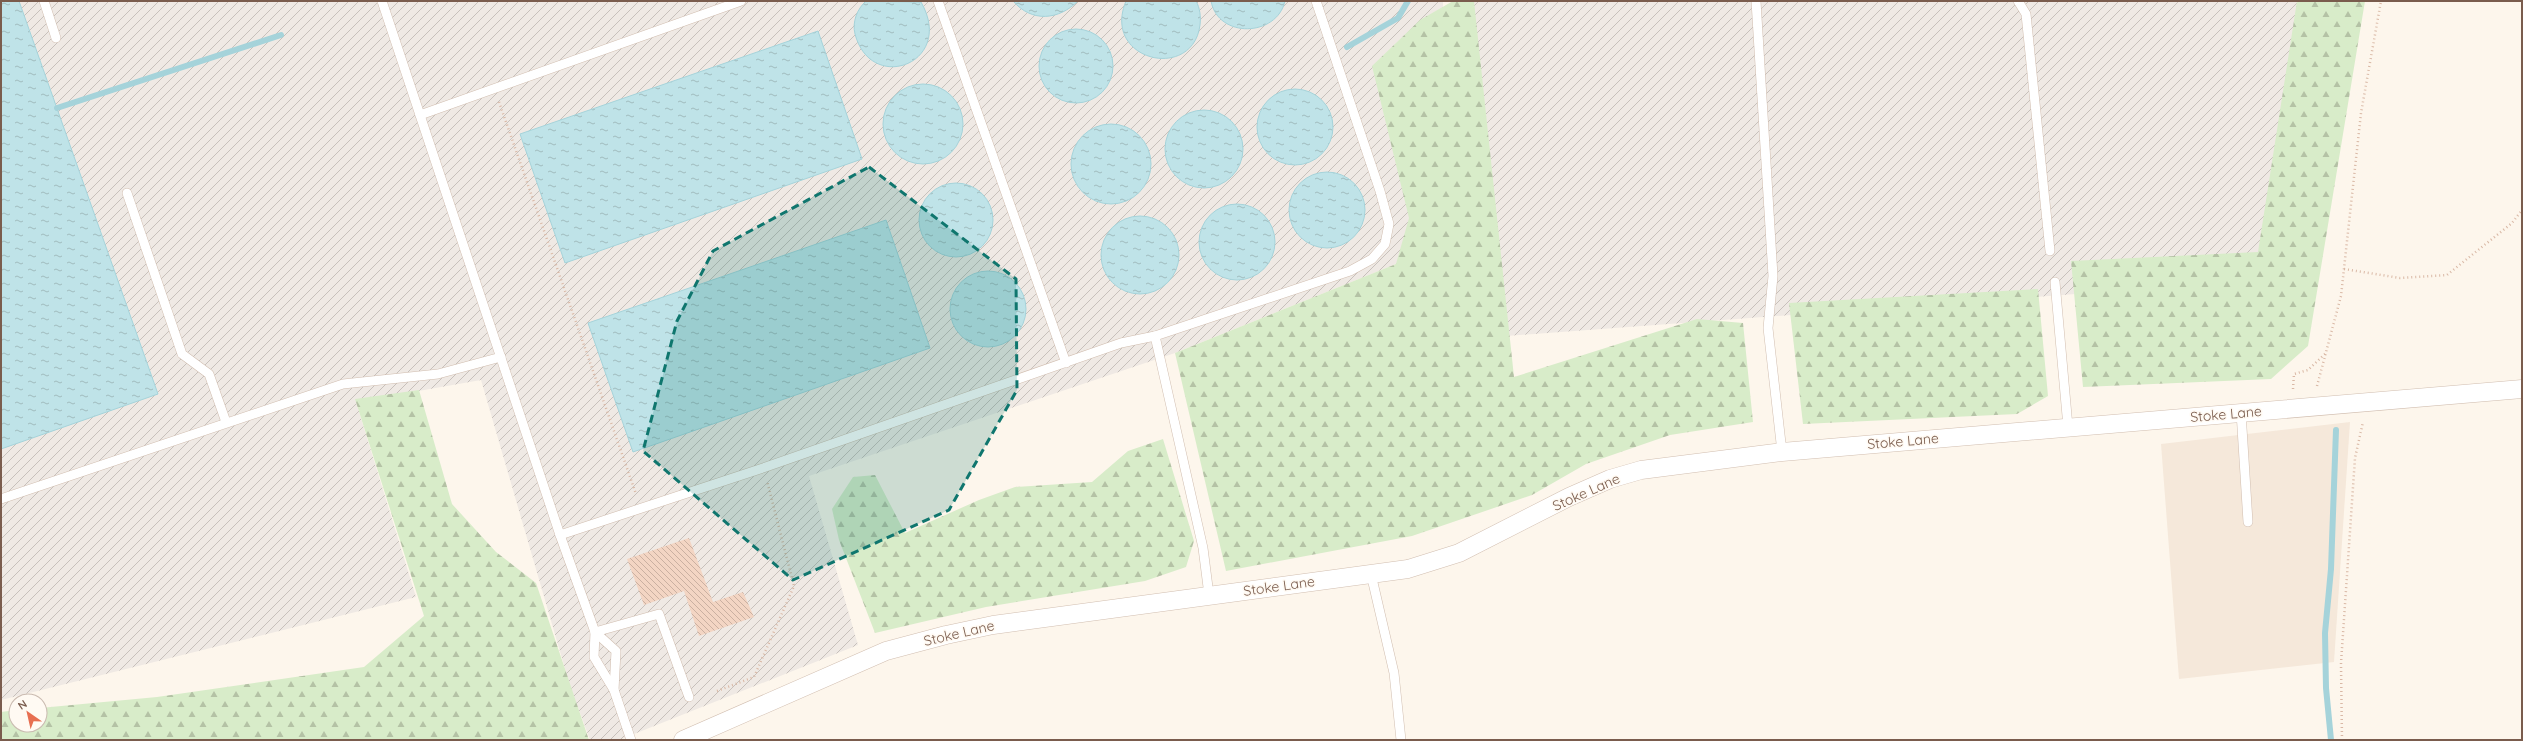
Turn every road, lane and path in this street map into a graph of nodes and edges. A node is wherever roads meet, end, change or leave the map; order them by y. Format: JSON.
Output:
{"nodes":[{"id":1,"x":44,"y":1,"type":"edge"},
{"id":2,"x":382,"y":1,"type":"edge"},
{"id":3,"x":741,"y":1,"type":"edge"},
{"id":4,"x":938,"y":1,"type":"edge"},
{"id":5,"x":1316,"y":1,"type":"edge"},
{"id":6,"x":1756,"y":1,"type":"edge"},
{"id":7,"x":2018,"y":1,"type":"edge"},
{"id":8,"x":2381,"y":1,"type":"edge"},
{"id":9,"x":56,"y":38,"type":"dead end"},
{"id":10,"x":494,"y":88,"type":"junction"},
{"id":11,"x":420,"y":115,"type":"junction"},
{"id":12,"x":127,"y":193,"type":"dead end"},
{"id":13,"x":2522,"y":210,"type":"edge"},
{"id":14,"x":2050,"y":251,"type":"dead end"},
{"id":15,"x":2344,"y":269,"type":"junction"},
{"id":16,"x":2055,"y":282,"type":"dead end"},
{"id":17,"x":1155,"y":336,"type":"junction"},
{"id":18,"x":2326,"y":352,"type":"junction"},
{"id":19,"x":501,"y":358,"type":"junction"},
{"id":20,"x":1066,"y":363,"type":"junction"},
{"id":21,"x":2522,"y":389,"type":"edge"},
{"id":22,"x":2364,"y":402,"type":"junction"},
{"id":23,"x":2312,"y":406,"type":"junction"},
{"id":24,"x":2291,"y":408,"type":"junction"},
{"id":25,"x":2241,"y":412,"type":"junction"},
{"id":26,"x":226,"y":422,"type":"junction"},
{"id":27,"x":2068,"y":427,"type":"junction"},
{"id":28,"x":1782,"y":452,"type":"junction"},
{"id":29,"x":763,"y":468,"type":"junction"},
{"id":30,"x":1,"y":499,"type":"edge"},
{"id":31,"x":657,"y":503,"type":"junction"},
{"id":32,"x":2248,"y":522,"type":"dead end"},
{"id":33,"x":560,"y":535,"type":"junction"},
{"id":34,"x":1371,"y":574,"type":"junction"},
{"id":35,"x":1209,"y":595,"type":"junction"},
{"id":36,"x":595,"y":632,"type":"junction"},
{"id":37,"x":614,"y":690,"type":"junction"},
{"id":38,"x":717,"y":692,"type":"dead end"},
{"id":39,"x":689,"y":697,"type":"dead end"},
{"id":40,"x":630,"y":740,"type":"edge"},
{"id":41,"x":683,"y":740,"type":"edge"},
{"id":42,"x":1401,"y":740,"type":"edge"},
{"id":43,"x":2342,"y":740,"type":"edge"}],
"edges":[{"from":1,"to":9,"type":"lane"},
{"from":2,"to":11,"type":"lane"},
{"from":3,"to":10,"type":"lane"},
{"from":4,"to":20,"type":"lane"},
{"from":5,"to":17,"type":"lane"},
{"from":6,"to":28,"type":"lane"},
{"from":7,"to":14,"type":"lane"},
{"from":8,"to":15,"type":"path"},
{"from":10,"to":11,"type":"lane"},
{"from":10,"to":31,"type":"path"},
{"from":11,"to":19,"type":"lane"},
{"from":12,"to":26,"type":"lane"},
{"from":13,"to":15,"type":"path"},
{"from":15,"to":18,"type":"path"},
{"from":16,"to":27,"type":"lane"},
{"from":17,"to":20,"type":"lane"},
{"from":17,"to":35,"type":"lane"},
{"from":18,"to":23,"type":"path"},
{"from":18,"to":24,"type":"path"},
{"from":19,"to":26,"type":"lane"},
{"from":19,"to":33,"type":"lane"},
{"from":20,"to":29,"type":"lane"},
{"from":21,"to":22,"type":"street","name":"Stoke Lane"},
{"from":22,"to":23,"type":"street","name":"Stoke Lane"},
{"from":22,"to":43,"type":"path"},
{"from":23,"to":24,"type":"street","name":"Stoke Lane"},
{"from":24,"to":25,"type":"street","name":"Stoke Lane"},
{"from":25,"to":27,"type":"street","name":"Stoke Lane"},
{"from":25,"to":32,"type":"lane"},
{"from":26,"to":30,"type":"lane"},
{"from":27,"to":28,"type":"street","name":"Stoke Lane"},
{"from":28,"to":34,"type":"street","name":"Stoke Lane"},
{"from":29,"to":31,"type":"lane"},
{"from":29,"to":38,"type":"path"},
{"from":31,"to":33,"type":"lane"},
{"from":33,"to":36,"type":"lane"},
{"from":34,"to":35,"type":"street","name":"Stoke Lane"},
{"from":34,"to":42,"type":"lane"},
{"from":35,"to":41,"type":"street","name":"Stoke Lane"},
{"from":36,"to":37,"type":"lane"},
{"from":36,"to":37,"type":"lane"},
{"from":36,"to":39,"type":"lane"},
{"from":37,"to":40,"type":"lane"}]}
